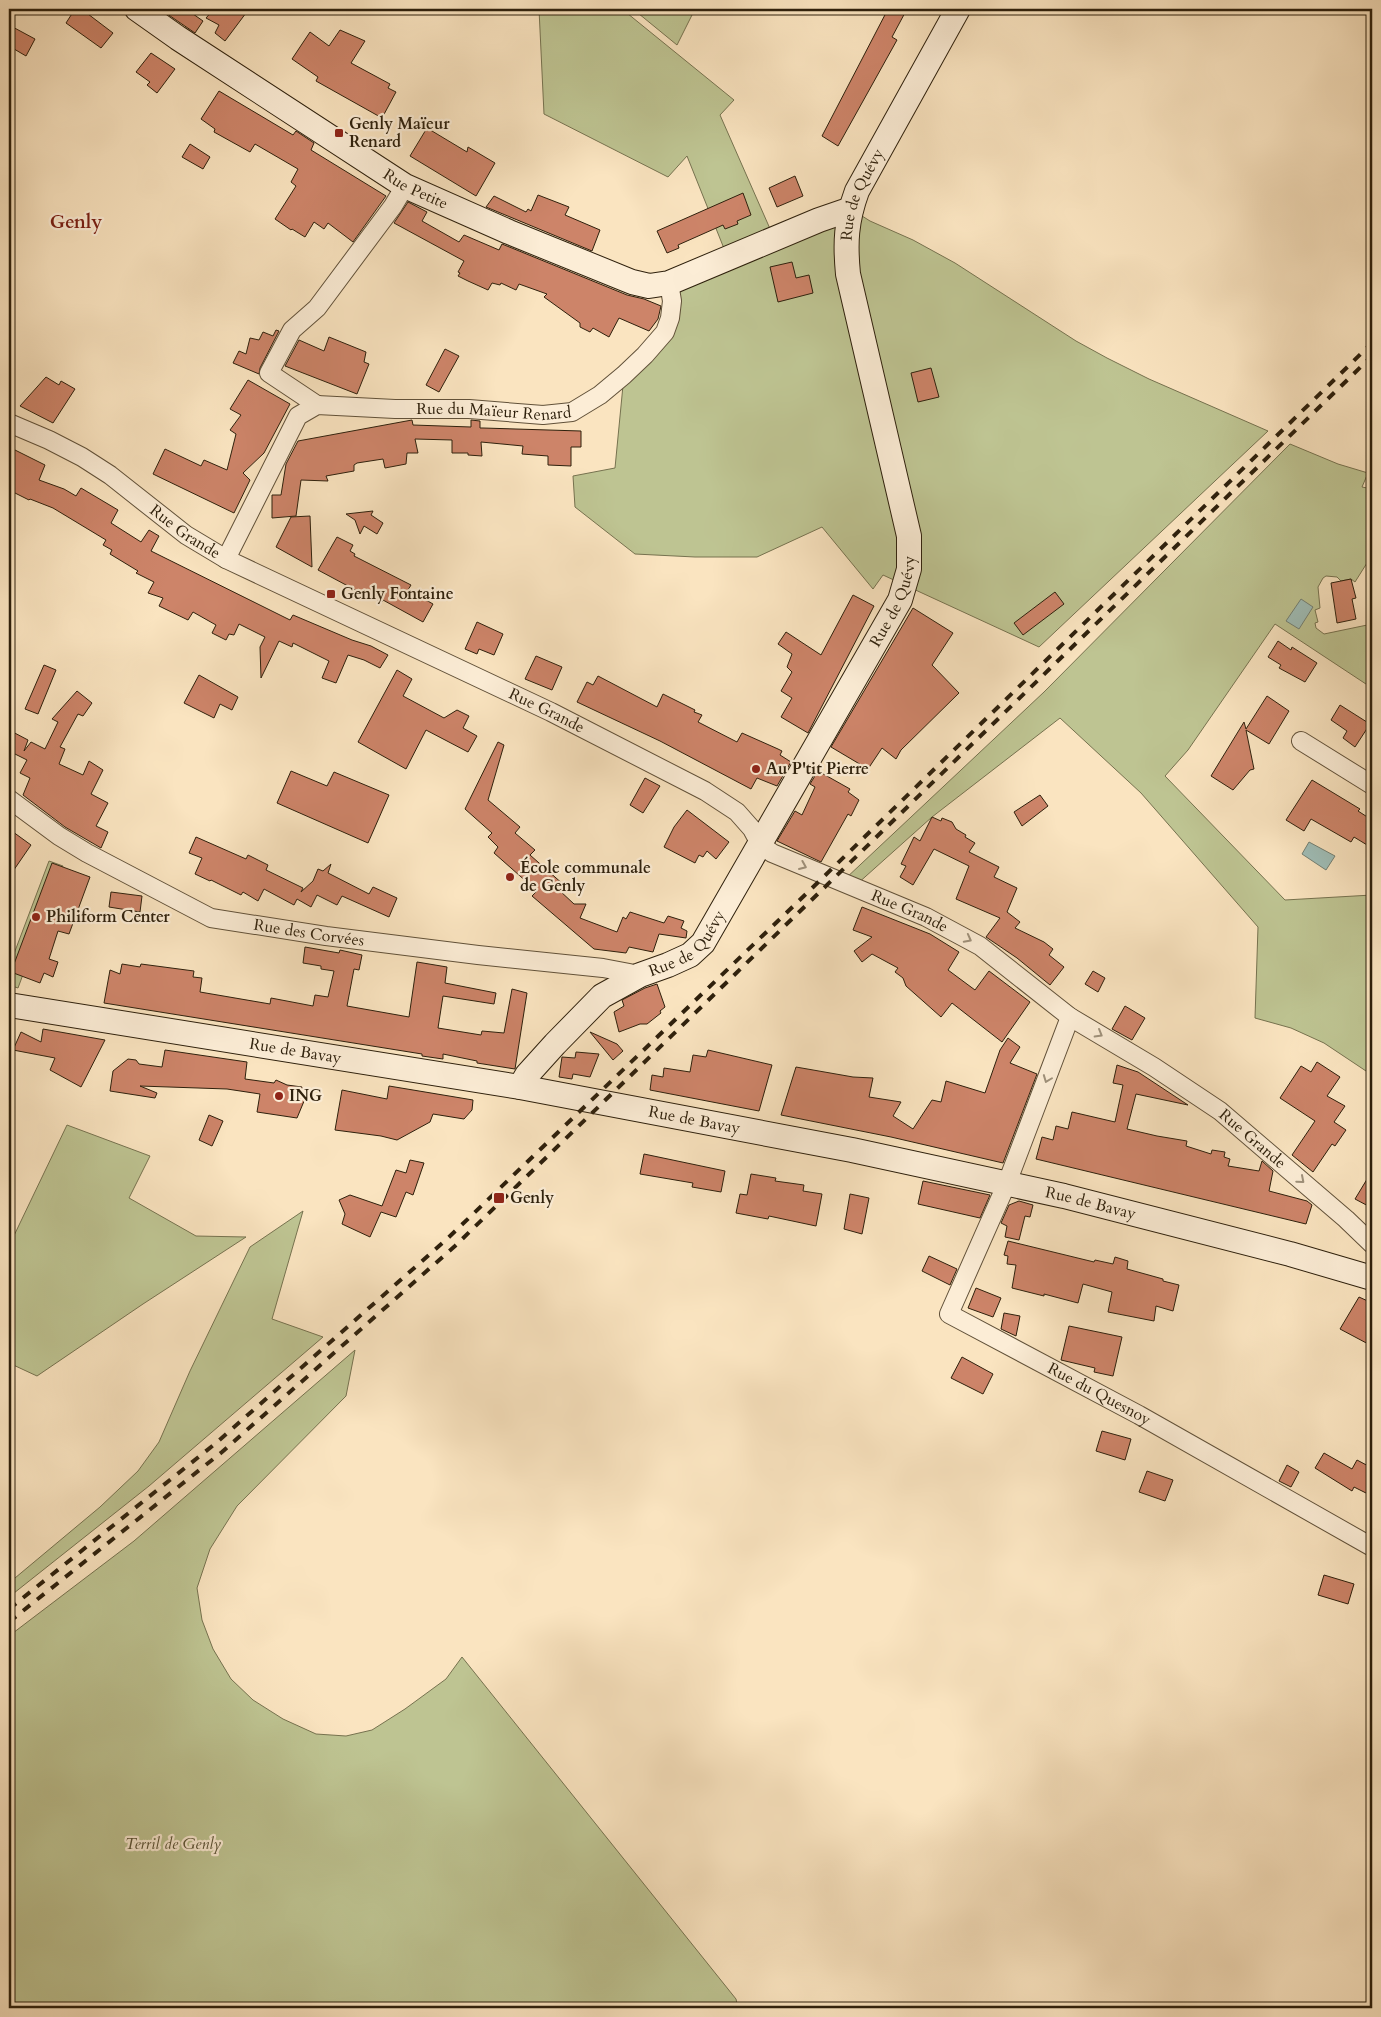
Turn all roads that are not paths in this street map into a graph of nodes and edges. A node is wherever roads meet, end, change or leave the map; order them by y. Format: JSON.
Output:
{"nodes":[{"id":1,"x":136,"y":9,"type":"edge"},
{"id":2,"x":958,"y":9,"type":"edge"},
{"id":3,"x":405,"y":186,"type":"junction"},
{"id":4,"x":850,"y":209,"type":"junction"},
{"id":5,"x":668,"y":283,"type":"junction"},
{"id":6,"x":317,"y":405,"type":"junction"},
{"id":7,"x":9,"y":423,"type":"edge"},
{"id":8,"x":226,"y":559,"type":"junction"},
{"id":9,"x":1301,"y":741,"type":"dead end"},
{"id":10,"x":1372,"y":785,"type":"edge"},
{"id":11,"x":9,"y":799,"type":"edge"},
{"id":12,"x":760,"y":844,"type":"junction"},
{"id":13,"x":640,"y":975,"type":"junction"},
{"id":14,"x":9,"y":1005,"type":"edge"},
{"id":15,"x":1070,"y":1018,"type":"junction"},
{"id":16,"x":520,"y":1087,"type":"junction"},
{"id":17,"x":1007,"y":1182,"type":"junction"},
{"id":18,"x":1372,"y":1244,"type":"edge"},
{"id":19,"x":1372,"y":1278,"type":"edge"},
{"id":20,"x":1372,"y":1547,"type":"edge"}],
"edges":[{"from":1,"to":3,"type":"main road","name":"Rue Petite"},
{"from":2,"to":4,"type":"main road","name":"Rue de Quévy"},
{"from":3,"to":5,"type":"main road","name":"Rue Petite"},
{"from":3,"to":6,"type":"street"},
{"from":4,"to":5,"type":"main road"},
{"from":4,"to":12,"type":"main road","name":"Rue de Quévy"},
{"from":5,"to":6,"type":"street","name":"Rue du Maïeur Renard"},
{"from":6,"to":8,"type":"street"},
{"from":7,"to":8,"type":"street","name":"Rue Grande"},
{"from":8,"to":12,"type":"street","name":"Rue Grande"},
{"from":9,"to":10,"type":"street"},
{"from":11,"to":13,"type":"street","name":"Rue des Corvées"},
{"from":12,"to":13,"type":"main road","name":"Rue de Quévy"},
{"from":12,"to":15,"type":"street","name":"Rue Grande","one_way":true},
{"from":13,"to":16,"type":"main road","name":"Rue de Quévy"},
{"from":14,"to":16,"type":"main road","name":"Rue de Bavay"},
{"from":15,"to":17,"type":"street","one_way":true},
{"from":15,"to":18,"type":"street","name":"Rue Grande","one_way":true},
{"from":16,"to":17,"type":"main road","name":"Rue de Bavay"},
{"from":17,"to":19,"type":"main road","name":"Rue de Bavay"},
{"from":17,"to":20,"type":"street","name":"Rue du Quesnoy"}]}
